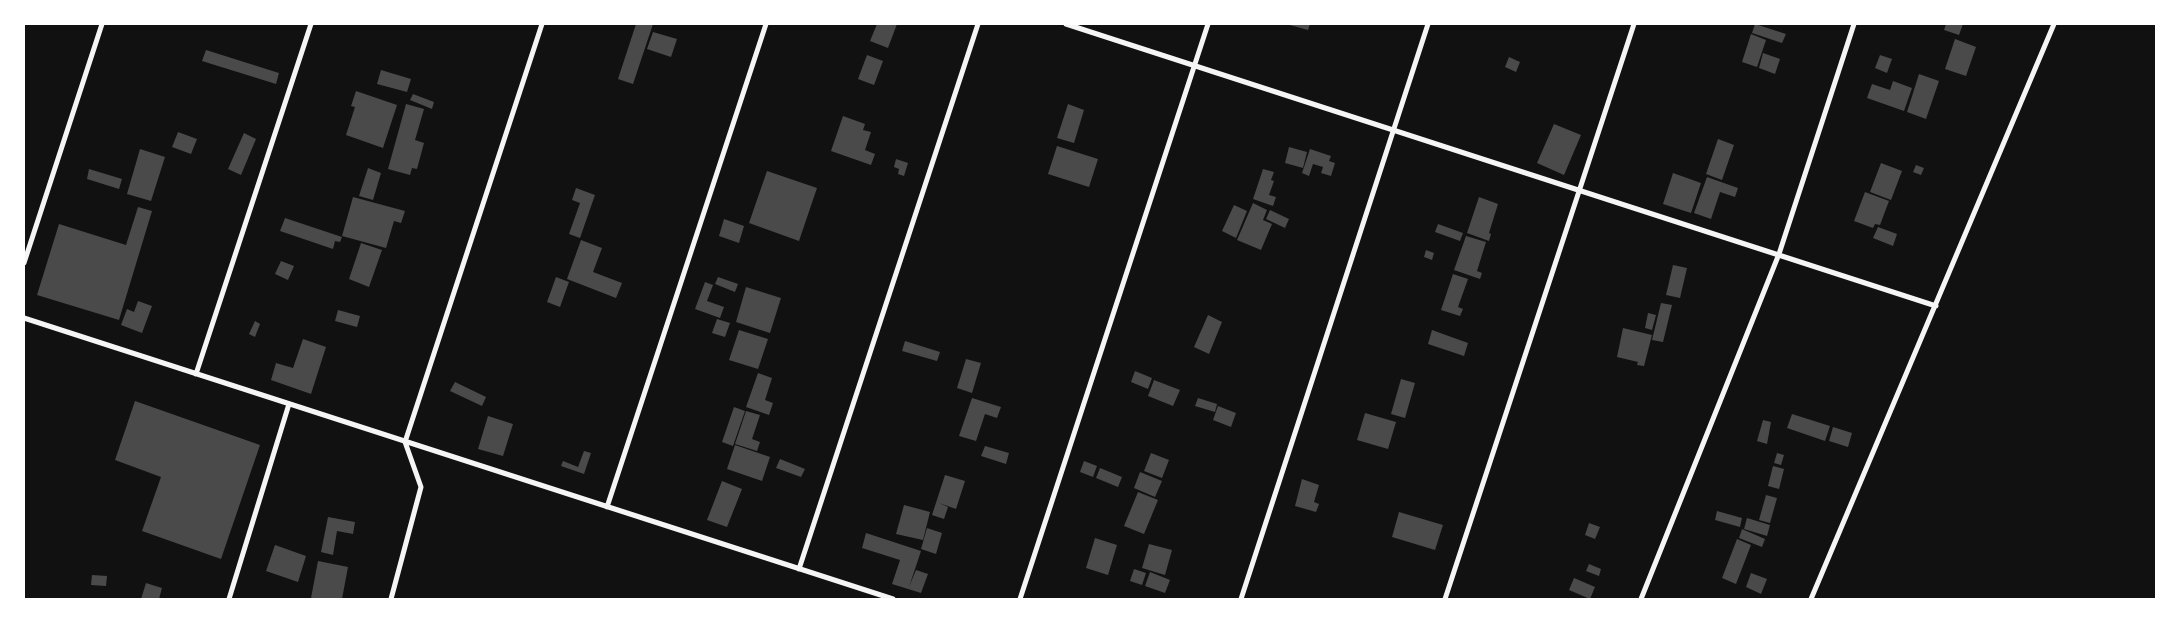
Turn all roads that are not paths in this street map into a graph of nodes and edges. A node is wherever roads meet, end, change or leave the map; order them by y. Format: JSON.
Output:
{"nodes":[{"id":1,"x":102,"y":24,"type":"edge"},
{"id":2,"x":311,"y":24,"type":"edge"},
{"id":3,"x":542,"y":24,"type":"edge"},
{"id":4,"x":766,"y":24,"type":"edge"},
{"id":5,"x":978,"y":24,"type":"edge"},
{"id":6,"x":1066,"y":24,"type":"edge"},
{"id":7,"x":1208,"y":24,"type":"edge"},
{"id":8,"x":1428,"y":24,"type":"edge"},
{"id":9,"x":1634,"y":24,"type":"edge"},
{"id":10,"x":1854,"y":24,"type":"edge"},
{"id":11,"x":2054,"y":24,"type":"edge"},
{"id":12,"x":1194,"y":66,"type":"junction"},
{"id":13,"x":1394,"y":130,"type":"junction"},
{"id":14,"x":1579,"y":191,"type":"junction"},
{"id":15,"x":1779,"y":254,"type":"junction"},
{"id":16,"x":24,"y":263,"type":"edge"},
{"id":17,"x":1936,"y":306,"type":"junction"},
{"id":18,"x":24,"y":318,"type":"edge"},
{"id":19,"x":196,"y":374,"type":"junction"},
{"id":20,"x":289,"y":404,"type":"junction"},
{"id":21,"x":405,"y":442,"type":"junction"},
{"id":22,"x":607,"y":507,"type":"junction"},
{"id":23,"x":799,"y":569,"type":"junction"},
{"id":24,"x":229,"y":599,"type":"edge"},
{"id":25,"x":391,"y":599,"type":"edge"},
{"id":26,"x":893,"y":599,"type":"edge"},
{"id":27,"x":1020,"y":599,"type":"edge"},
{"id":28,"x":1241,"y":599,"type":"edge"},
{"id":29,"x":1445,"y":599,"type":"edge"},
{"id":30,"x":1640,"y":599,"type":"edge"},
{"id":31,"x":1811,"y":599,"type":"edge"}],
"edges":[{"from":1,"to":16,"type":"street"},
{"from":2,"to":19,"type":"street"},
{"from":3,"to":21,"type":"street"},
{"from":4,"to":22,"type":"street"},
{"from":5,"to":23,"type":"street"},
{"from":6,"to":12,"type":"street"},
{"from":7,"to":12,"type":"street"},
{"from":8,"to":13,"type":"street"},
{"from":9,"to":14,"type":"street"},
{"from":10,"to":15,"type":"street"},
{"from":11,"to":17,"type":"street"},
{"from":12,"to":13,"type":"street"},
{"from":12,"to":27,"type":"street"},
{"from":13,"to":14,"type":"street"},
{"from":13,"to":28,"type":"street"},
{"from":14,"to":15,"type":"street"},
{"from":14,"to":29,"type":"street"},
{"from":15,"to":17,"type":"street"},
{"from":15,"to":30,"type":"street"},
{"from":17,"to":31,"type":"street"},
{"from":18,"to":19,"type":"street"},
{"from":19,"to":20,"type":"street"},
{"from":20,"to":21,"type":"street"},
{"from":20,"to":24,"type":"street"},
{"from":21,"to":22,"type":"street"},
{"from":21,"to":25,"type":"street"},
{"from":22,"to":23,"type":"street"},
{"from":23,"to":26,"type":"street"}]}
